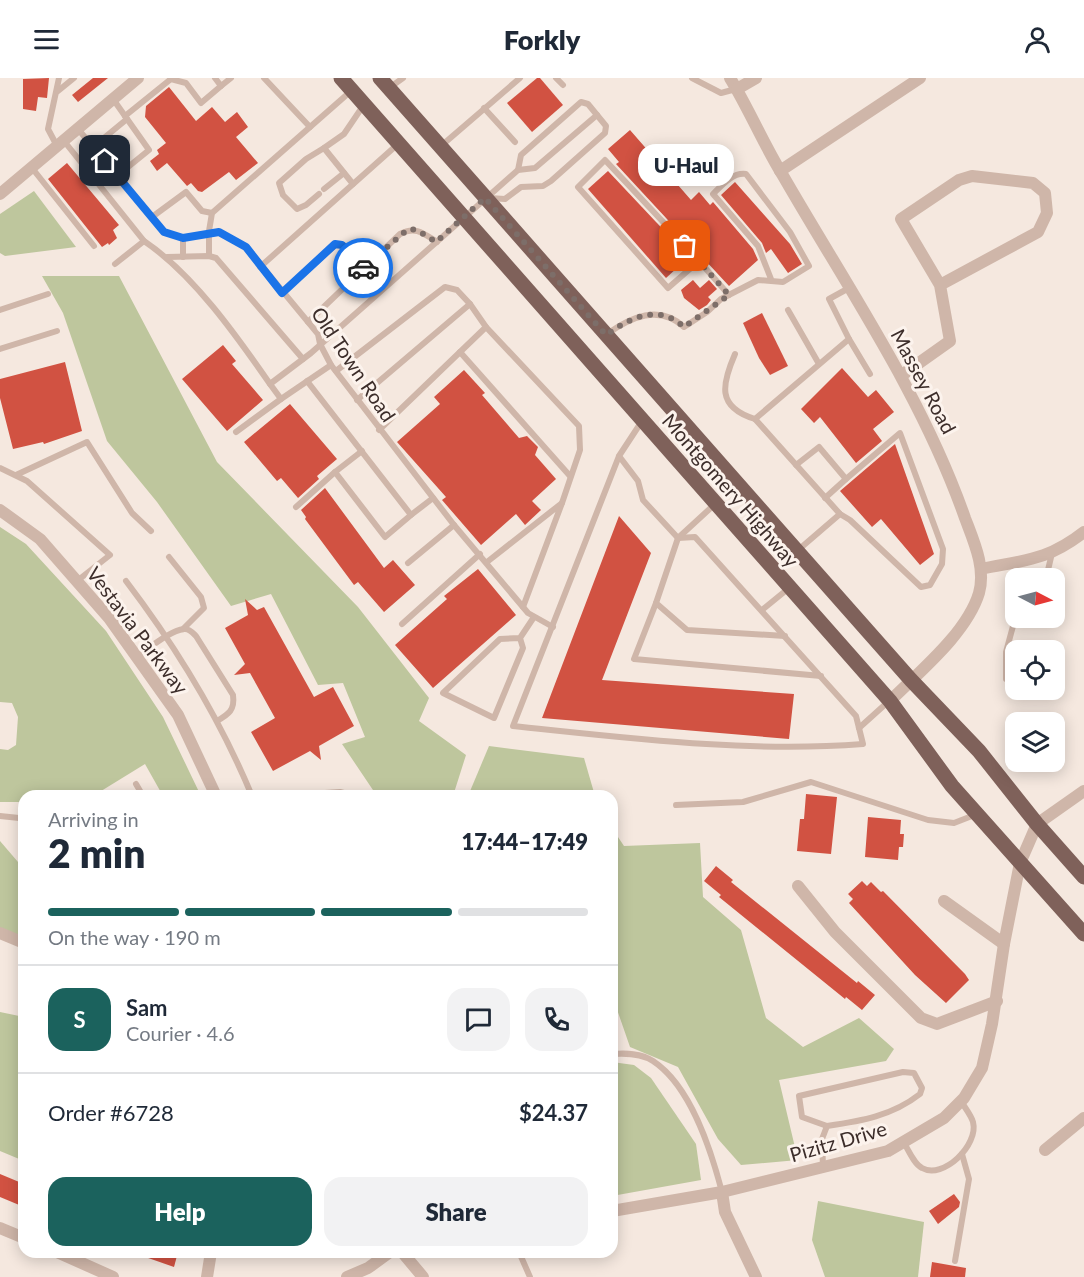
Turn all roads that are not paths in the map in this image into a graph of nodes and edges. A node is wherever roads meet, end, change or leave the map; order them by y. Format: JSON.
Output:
{"nodes":[{"id":1,"x":59,"y":78,"type":"edge"},
{"id":2,"x":74,"y":78,"type":"edge"},
{"id":3,"x":138,"y":78,"type":"edge"},
{"id":4,"x":215,"y":78,"type":"edge"},
{"id":5,"x":231,"y":78,"type":"edge"},
{"id":6,"x":264,"y":78,"type":"edge"},
{"id":7,"x":340,"y":78,"type":"edge"},
{"id":8,"x":403,"y":78,"type":"edge"},
{"id":9,"x":520,"y":78,"type":"edge"},
{"id":10,"x":556,"y":78,"type":"edge"},
{"id":11,"x":693,"y":78,"type":"edge"},
{"id":12,"x":730,"y":78,"type":"edge"},
{"id":13,"x":756,"y":78,"type":"edge"},
{"id":14,"x":920,"y":78,"type":"edge"},
{"id":15,"x":384,"y":83,"type":"edge"},
{"id":16,"x":563,"y":85,"type":"dead end"},
{"id":17,"x":221,"y":86,"type":"junction"},
{"id":18,"x":737,"y":89,"type":"junction"},
{"id":19,"x":351,"y":90,"type":"junction"},
{"id":20,"x":58,"y":91,"type":"junction"},
{"id":21,"x":113,"y":99,"type":"junction"},
{"id":22,"x":364,"y":105,"type":"junction"},
{"id":23,"x":484,"y":108,"type":"junction"},
{"id":24,"x":597,"y":115,"type":"junction"},
{"id":25,"x":126,"y":118,"type":"junction"},
{"id":26,"x":310,"y":127,"type":"junction"},
{"id":27,"x":78,"y":128,"type":"junction"},
{"id":28,"x":515,"y":142,"type":"dead end"},
{"id":29,"x":60,"y":144,"type":"junction"},
{"id":30,"x":398,"y":144,"type":"junction"},
{"id":31,"x":93,"y":147,"type":"junction"},
{"id":32,"x":441,"y":147,"type":"junction"},
{"id":33,"x":324,"y":148,"type":"junction"},
{"id":34,"x":32,"y":168,"type":"junction"},
{"id":35,"x":518,"y":170,"type":"junction"},
{"id":36,"x":780,"y":171,"type":"junction"},
{"id":37,"x":344,"y":174,"type":"junction"},
{"id":38,"x":117,"y":176,"type":"junction"},
{"id":39,"x":353,"y":184,"type":"junction"},
{"id":40,"x":0,"y":194,"type":"edge"},
{"id":41,"x":485,"y":198,"type":"junction"},
{"id":42,"x":212,"y":213,"type":"junction"},
{"id":43,"x":152,"y":217,"type":"junction"},
{"id":44,"x":463,"y":217,"type":"junction"},
{"id":45,"x":209,"y":231,"type":"junction"},
{"id":46,"x":183,"y":238,"type":"junction"},
{"id":47,"x":144,"y":241,"type":"junction"},
{"id":48,"x":436,"y":242,"type":"junction"},
{"id":49,"x":94,"y":246,"type":"dead end"},
{"id":50,"x":209,"y":256,"type":"junction"},
{"id":51,"x":166,"y":257,"type":"junction"},
{"id":52,"x":183,"y":257,"type":"junction"},
{"id":53,"x":699,"y":261,"type":"junction"},
{"id":54,"x":115,"y":264,"type":"dead end"},
{"id":55,"x":260,"y":267,"type":"junction"},
{"id":56,"x":363,"y":269,"type":"junction"},
{"id":57,"x":771,"y":279,"type":"junction"},
{"id":58,"x":940,"y":285,"type":"junction"},
{"id":59,"x":849,"y":288,"type":"junction"},
{"id":60,"x":282,"y":293,"type":"junction"},
{"id":61,"x":48,"y":294,"type":"dead end"},
{"id":62,"x":729,"y":295,"type":"junction"},
{"id":63,"x":470,"y":304,"type":"junction"},
{"id":64,"x":0,"y":310,"type":"edge"},
{"id":65,"x":788,"y":310,"type":"dead end"},
{"id":66,"x":308,"y":322,"type":"junction"},
{"id":67,"x":486,"y":327,"type":"junction"},
{"id":68,"x":57,"y":331,"type":"dead end"},
{"id":69,"x":606,"y":335,"type":"junction"},
{"id":70,"x":849,"y":339,"type":"junction"},
{"id":71,"x":320,"y":344,"type":"junction"},
{"id":72,"x":0,"y":350,"type":"edge"},
{"id":73,"x":460,"y":352,"type":"junction"},
{"id":74,"x":735,"y":354,"type":"dead end"},
{"id":75,"x":303,"y":359,"type":"junction"},
{"id":76,"x":331,"y":364,"type":"junction"},
{"id":77,"x":819,"y":364,"type":"junction"},
{"id":78,"x":336,"y":371,"type":"junction"},
{"id":79,"x":870,"y":374,"type":"dead end"},
{"id":80,"x":902,"y":375,"type":"junction"},
{"id":81,"x":307,"y":381,"type":"junction"},
{"id":82,"x":270,"y":384,"type":"junction"},
{"id":83,"x":281,"y":399,"type":"junction"},
{"id":84,"x":357,"y":400,"type":"junction"},
{"id":85,"x":755,"y":419,"type":"junction"},
{"id":86,"x":642,"y":421,"type":"junction"},
{"id":87,"x":379,"y":430,"type":"junction"},
{"id":88,"x":236,"y":432,"type":"dead end"},
{"id":89,"x":362,"y":451,"type":"junction"},
{"id":90,"x":619,"y":456,"type":"junction"},
{"id":91,"x":796,"y":465,"type":"junction"},
{"id":92,"x":0,"y":468,"type":"edge"},
{"id":93,"x":334,"y":472,"type":"junction"},
{"id":94,"x":16,"y":475,"type":"junction"},
{"id":95,"x":570,"y":476,"type":"junction"},
{"id":96,"x":846,"y":479,"type":"junction"},
{"id":97,"x":433,"y":498,"type":"junction"},
{"id":98,"x":825,"y":498,"type":"junction"},
{"id":99,"x":562,"y":503,"type":"junction"},
{"id":100,"x":715,"y":504,"type":"junction"},
{"id":101,"x":296,"y":507,"type":"dead end"},
{"id":102,"x":0,"y":510,"type":"edge"},
{"id":103,"x":840,"y":514,"type":"junction"},
{"id":104,"x":411,"y":515,"type":"junction"},
{"id":105,"x":454,"y":525,"type":"junction"},
{"id":106,"x":151,"y":531,"type":"dead end"},
{"id":107,"x":1084,"y":532,"type":"edge"},
{"id":108,"x":678,"y":538,"type":"junction"},
{"id":109,"x":797,"y":551,"type":"junction"},
{"id":110,"x":1052,"y":553,"type":"junction"},
{"id":111,"x":480,"y":554,"type":"junction"},
{"id":112,"x":169,"y":557,"type":"dead end"},
{"id":113,"x":487,"y":562,"type":"junction"},
{"id":114,"x":408,"y":563,"type":"dead end"},
{"id":115,"x":1048,"y":568,"type":"edge"},
{"id":116,"x":981,"y":569,"type":"junction"},
{"id":117,"x":77,"y":581,"type":"junction"},
{"id":118,"x":126,"y":581,"type":"dead end"},
{"id":119,"x":789,"y":588,"type":"junction"},
{"id":120,"x":656,"y":603,"type":"junction"},
{"id":121,"x":523,"y":607,"type":"junction"},
{"id":122,"x":762,"y":610,"type":"junction"},
{"id":123,"x":534,"y":616,"type":"junction"},
{"id":124,"x":402,"y":624,"type":"dead end"},
{"id":125,"x":553,"y":627,"type":"junction"},
{"id":126,"x":183,"y":629,"type":"junction"},
{"id":127,"x":785,"y":636,"type":"junction"},
{"id":128,"x":167,"y":637,"type":"junction"},
{"id":129,"x":520,"y":638,"type":"junction"},
{"id":130,"x":136,"y":656,"type":"junction"},
{"id":131,"x":820,"y":676,"type":"junction"},
{"id":132,"x":911,"y":680,"type":"junction"},
{"id":133,"x":890,"y":701,"type":"junction"},
{"id":134,"x":217,"y":721,"type":"junction"},
{"id":135,"x":859,"y":728,"type":"junction"},
{"id":136,"x":136,"y":784,"type":"dead end"},
{"id":137,"x":140,"y":790,"type":"edge"},
{"id":138,"x":213,"y":790,"type":"edge"},
{"id":139,"x":250,"y":790,"type":"edge"},
{"id":140,"x":1084,"y":791,"type":"edge"},
{"id":141,"x":676,"y":805,"type":"dead end"},
{"id":142,"x":978,"y":814,"type":"junction"},
{"id":143,"x":0,"y":816,"type":"edge"},
{"id":144,"x":18,"y":818,"type":"edge"},
{"id":145,"x":1037,"y":824,"type":"junction"},
{"id":146,"x":1020,"y":863,"type":"junction"},
{"id":147,"x":1084,"y":877,"type":"edge"},
{"id":148,"x":798,"y":886,"type":"dead end"},
{"id":149,"x":944,"y":901,"type":"dead end"},
{"id":150,"x":0,"y":933,"type":"edge"},
{"id":151,"x":1084,"y":934,"type":"edge"},
{"id":152,"x":18,"y":940,"type":"edge"},
{"id":153,"x":1004,"y":944,"type":"junction"},
{"id":154,"x":997,"y":1001,"type":"junction"},
{"id":155,"x":618,"y":1054,"type":"edge"},
{"id":156,"x":961,"y":1101,"type":"junction"},
{"id":157,"x":1084,"y":1118,"type":"edge"},
{"id":158,"x":827,"y":1126,"type":"junction"},
{"id":159,"x":903,"y":1141,"type":"junction"},
{"id":160,"x":1045,"y":1150,"type":"dead end"},
{"id":161,"x":962,"y":1154,"type":"junction"},
{"id":162,"x":823,"y":1167,"type":"junction"},
{"id":163,"x":722,"y":1192,"type":"junction"},
{"id":164,"x":618,"y":1210,"type":"edge"},
{"id":165,"x":0,"y":1228,"type":"edge"},
{"id":166,"x":18,"y":1236,"type":"edge"},
{"id":167,"x":70,"y":1258,"type":"edge"},
{"id":168,"x":210,"y":1258,"type":"edge"},
{"id":169,"x":382,"y":1258,"type":"edge"},
{"id":170,"x":407,"y":1258,"type":"edge"},
{"id":171,"x":522,"y":1258,"type":"edge"},
{"id":172,"x":955,"y":1261,"type":"dead end"},
{"id":173,"x":113,"y":1277,"type":"edge"},
{"id":174,"x":207,"y":1277,"type":"edge"},
{"id":175,"x":347,"y":1277,"type":"edge"},
{"id":176,"x":423,"y":1277,"type":"edge"},
{"id":177,"x":530,"y":1277,"type":"edge"},
{"id":178,"x":756,"y":1277,"type":"edge"}],
"edges":[{"from":1,"to":20,"type":"lane"},
{"from":2,"to":20,"type":"lane"},
{"from":3,"to":21,"type":"street"},
{"from":4,"to":17,"type":"lane"},
{"from":5,"to":17,"type":"lane"},
{"from":6,"to":26,"type":"lane"},
{"from":7,"to":19,"type":"main road","name":"Montgomery Highway"},
{"from":8,"to":15,"type":"lane"},
{"from":9,"to":23,"type":"lane"},
{"from":10,"to":16,"type":"lane"},
{"from":11,"to":18,"type":"lane"},
{"from":12,"to":18,"type":"street","name":"Massey Road"},
{"from":13,"to":18,"type":"street"},
{"from":14,"to":36,"type":"street"},
{"from":15,"to":32,"type":"main road","name":"Montgomery Highway"},
{"from":17,"to":25,"type":"lane"},
{"from":18,"to":36,"type":"street","name":"Massey Road"},
{"from":19,"to":22,"type":"main road","name":"Montgomery Highway"},
{"from":19,"to":26,"type":"lane"},
{"from":20,"to":29,"type":"lane"},
{"from":21,"to":25,"type":"lane"},
{"from":21,"to":27,"type":"street"},
{"from":22,"to":30,"type":"main road","name":"Montgomery Highway"},
{"from":22,"to":33,"type":"lane"},
{"from":23,"to":28,"type":"lane"},
{"from":23,"to":32,"type":"lane"},
{"from":24,"to":35,"type":"lane"},
{"from":24,"to":35,"type":"lane"},
{"from":24,"to":41,"type":"lane"},
{"from":25,"to":31,"type":"lane"},
{"from":25,"to":38,"type":"lane"},
{"from":26,"to":42,"type":"lane"},
{"from":27,"to":29,"type":"street"},
{"from":27,"to":31,"type":"lane"},
{"from":29,"to":34,"type":"street"},
{"from":29,"to":47,"type":"lane"},
{"from":30,"to":39,"type":"lane"},
{"from":30,"to":44,"type":"main road","name":"Montgomery Highway"},
{"from":31,"to":38,"type":"lane"},
{"from":32,"to":41,"type":"main road","name":"Montgomery Highway"},
{"from":33,"to":37,"type":"lane"},
{"from":33,"to":37,"type":"lane"},
{"from":34,"to":40,"type":"street"},
{"from":34,"to":49,"type":"lane"},
{"from":35,"to":41,"type":"lane"},
{"from":36,"to":59,"type":"street","name":"Massey Road"},
{"from":37,"to":39,"type":"lane"},
{"from":38,"to":43,"type":"lane"},
{"from":39,"to":55,"type":"lane"},
{"from":41,"to":44,"type":"lane"},
{"from":41,"to":69,"type":"main road","name":"Montgomery Highway"},
{"from":42,"to":43,"type":"lane"},
{"from":42,"to":45,"type":"lane"},
{"from":43,"to":46,"type":"lane"},
{"from":44,"to":48,"type":"lane"},
{"from":44,"to":86,"type":"main road","name":"Montgomery Highway"},
{"from":45,"to":46,"type":"lane"},
{"from":45,"to":50,"type":"lane"},
{"from":45,"to":55,"type":"lane","name":"Old Town Road"},
{"from":46,"to":52,"type":"lane"},
{"from":47,"to":51,"type":"lane"},
{"from":47,"to":54,"type":"lane"},
{"from":48,"to":56,"type":"lane"},
{"from":48,"to":71,"type":"lane"},
{"from":50,"to":52,"type":"lane"},
{"from":50,"to":75,"type":"lane"},
{"from":51,"to":52,"type":"lane"},
{"from":51,"to":82,"type":"lane"},
{"from":53,"to":53,"type":"lane"},
{"from":53,"to":62,"type":"lane"},
{"from":55,"to":60,"type":"lane","name":"Old Town Road"},
{"from":56,"to":60,"type":"lane"},
{"from":56,"to":66,"type":"lane"},
{"from":57,"to":57,"type":"lane"},
{"from":57,"to":62,"type":"lane"},
{"from":58,"to":58,"type":"street"},
{"from":58,"to":80,"type":"street"},
{"from":59,"to":70,"type":"lane"},
{"from":59,"to":80,"type":"street","name":"Massey Road"},
{"from":60,"to":66,"type":"lane","name":"Old Town Road"},
{"from":61,"to":64,"type":"lane"},
{"from":62,"to":69,"type":"lane"},
{"from":63,"to":67,"type":"lane"},
{"from":63,"to":78,"type":"lane"},
{"from":63,"to":84,"type":"lane"},
{"from":65,"to":77,"type":"lane"},
{"from":66,"to":71,"type":"lane","name":"Old Town Road"},
{"from":67,"to":73,"type":"lane"},
{"from":67,"to":95,"type":"lane"},
{"from":68,"to":72,"type":"lane"},
{"from":69,"to":109,"type":"main road","name":"Montgomery Highway"},
{"from":70,"to":77,"type":"lane"},
{"from":70,"to":79,"type":"lane"},
{"from":71,"to":75,"type":"lane"},
{"from":71,"to":76,"type":"lane","name":"Old Town Road"},
{"from":73,"to":87,"type":"lane"},
{"from":73,"to":95,"type":"lane"},
{"from":74,"to":85,"type":"lane"},
{"from":75,"to":82,"type":"lane"},
{"from":76,"to":78,"type":"lane","name":"Old Town Road"},
{"from":76,"to":81,"type":"lane"},
{"from":77,"to":85,"type":"lane"},
{"from":78,"to":84,"type":"lane","name":"Old Town Road"},
{"from":80,"to":116,"type":"street","name":"Massey Road"},
{"from":81,"to":83,"type":"lane"},
{"from":81,"to":89,"type":"lane"},
{"from":82,"to":83,"type":"lane"},
{"from":83,"to":88,"type":"lane"},
{"from":84,"to":87,"type":"lane","name":"Old Town Road"},
{"from":85,"to":91,"type":"lane"},
{"from":86,"to":90,"type":"lane"},
{"from":86,"to":100,"type":"main road","name":"Montgomery Highway"},
{"from":87,"to":97,"type":"lane","name":"Old Town Road"},
{"from":89,"to":93,"type":"lane"},
{"from":89,"to":104,"type":"lane"},
{"from":90,"to":108,"type":"lane"},
{"from":90,"to":125,"type":"lane"},
{"from":91,"to":96,"type":"lane"},
{"from":91,"to":98,"type":"lane"},
{"from":92,"to":94,"type":"lane"},
{"from":93,"to":101,"type":"lane"},
{"from":93,"to":104,"type":"lane"},
{"from":94,"to":106,"type":"lane"},
{"from":94,"to":117,"type":"lane"},
{"from":95,"to":99,"type":"lane"},
{"from":96,"to":98,"type":"lane"},
{"from":96,"to":103,"type":"lane"},
{"from":97,"to":104,"type":"lane"},
{"from":97,"to":105,"type":"lane","name":"Old Town Road"},
{"from":98,"to":103,"type":"lane"},
{"from":99,"to":113,"type":"lane"},
{"from":99,"to":121,"type":"lane"},
{"from":100,"to":108,"type":"lane"},
{"from":100,"to":119,"type":"main road","name":"Montgomery Highway"},
{"from":102,"to":117,"type":"street","name":"Vestavia Parkway"},
{"from":103,"to":109,"type":"lane"},
{"from":105,"to":111,"type":"lane","name":"Old Town Road"},
{"from":105,"to":114,"type":"lane"},
{"from":107,"to":110,"type":"street"},
{"from":108,"to":120,"type":"lane"},
{"from":108,"to":122,"type":"lane"},
{"from":109,"to":132,"type":"main road","name":"Montgomery Highway"},
{"from":110,"to":115,"type":"lane"},
{"from":110,"to":116,"type":"street"},
{"from":111,"to":113,"type":"lane","name":"Old Town Road"},
{"from":111,"to":124,"type":"lane"},
{"from":112,"to":126,"type":"lane"},
{"from":113,"to":121,"type":"lane","name":"Old Town Road"},
{"from":116,"to":132,"type":"street","name":"Massey Road"},
{"from":117,"to":130,"type":"street","name":"Vestavia Parkway"},
{"from":118,"to":128,"type":"lane"},
{"from":119,"to":122,"type":"lane"},
{"from":119,"to":133,"type":"main road","name":"Montgomery Highway"},
{"from":120,"to":127,"type":"lane"},
{"from":120,"to":131,"type":"lane"},
{"from":121,"to":123,"type":"lane","name":"Old Town Road"},
{"from":122,"to":127,"type":"lane"},
{"from":123,"to":125,"type":"lane","name":"Old Town Road"},
{"from":123,"to":129,"type":"lane"},
{"from":125,"to":135,"type":"lane"},
{"from":126,"to":128,"type":"lane"},
{"from":126,"to":134,"type":"lane"},
{"from":127,"to":131,"type":"lane"},
{"from":128,"to":130,"type":"lane"},
{"from":128,"to":134,"type":"lane"},
{"from":129,"to":129,"type":"lane"},
{"from":130,"to":138,"type":"street","name":"Vestavia Parkway"},
{"from":131,"to":135,"type":"lane"},
{"from":132,"to":133,"type":"street","name":"Massey Road"},
{"from":132,"to":145,"type":"main road","name":"Montgomery Highway"},
{"from":133,"to":135,"type":"lane"},
{"from":133,"to":142,"type":"main road","name":"Montgomery Highway"},
{"from":134,"to":139,"type":"lane"},
{"from":136,"to":137,"type":"lane"},
{"from":140,"to":145,"type":"street"},
{"from":141,"to":142,"type":"lane"},
{"from":142,"to":146,"type":"main road","name":"Montgomery Highway"},
{"from":143,"to":144,"type":"lane"},
{"from":145,"to":146,"type":"street","name":"Pizitz Drive"},
{"from":145,"to":147,"type":"main road","name":"Montgomery Highway"},
{"from":146,"to":151,"type":"main road","name":"Montgomery Highway"},
{"from":146,"to":153,"type":"street","name":"Pizitz Drive"},
{"from":148,"to":154,"type":"street"},
{"from":149,"to":153,"type":"street"},
{"from":150,"to":152,"type":"street"},
{"from":153,"to":154,"type":"street","name":"Pizitz Drive"},
{"from":154,"to":156,"type":"street","name":"Pizitz Drive"},
{"from":155,"to":163,"type":"lane"},
{"from":156,"to":159,"type":"street","name":"Pizitz Drive"},
{"from":156,"to":161,"type":"lane"},
{"from":157,"to":160,"type":"street"},
{"from":158,"to":158,"type":"lane"},
{"from":158,"to":162,"type":"lane"},
{"from":159,"to":161,"type":"lane"},
{"from":159,"to":162,"type":"street","name":"Pizitz Drive"},
{"from":161,"to":172,"type":"lane"},
{"from":162,"to":163,"type":"street","name":"Pizitz Drive"},
{"from":163,"to":164,"type":"street","name":"Pizitz Drive"},
{"from":163,"to":178,"type":"street"},
{"from":165,"to":166,"type":"street"},
{"from":167,"to":173,"type":"street"},
{"from":168,"to":174,"type":"street"},
{"from":169,"to":175,"type":"street"},
{"from":170,"to":176,"type":"street"},
{"from":171,"to":177,"type":"lane"}]}
